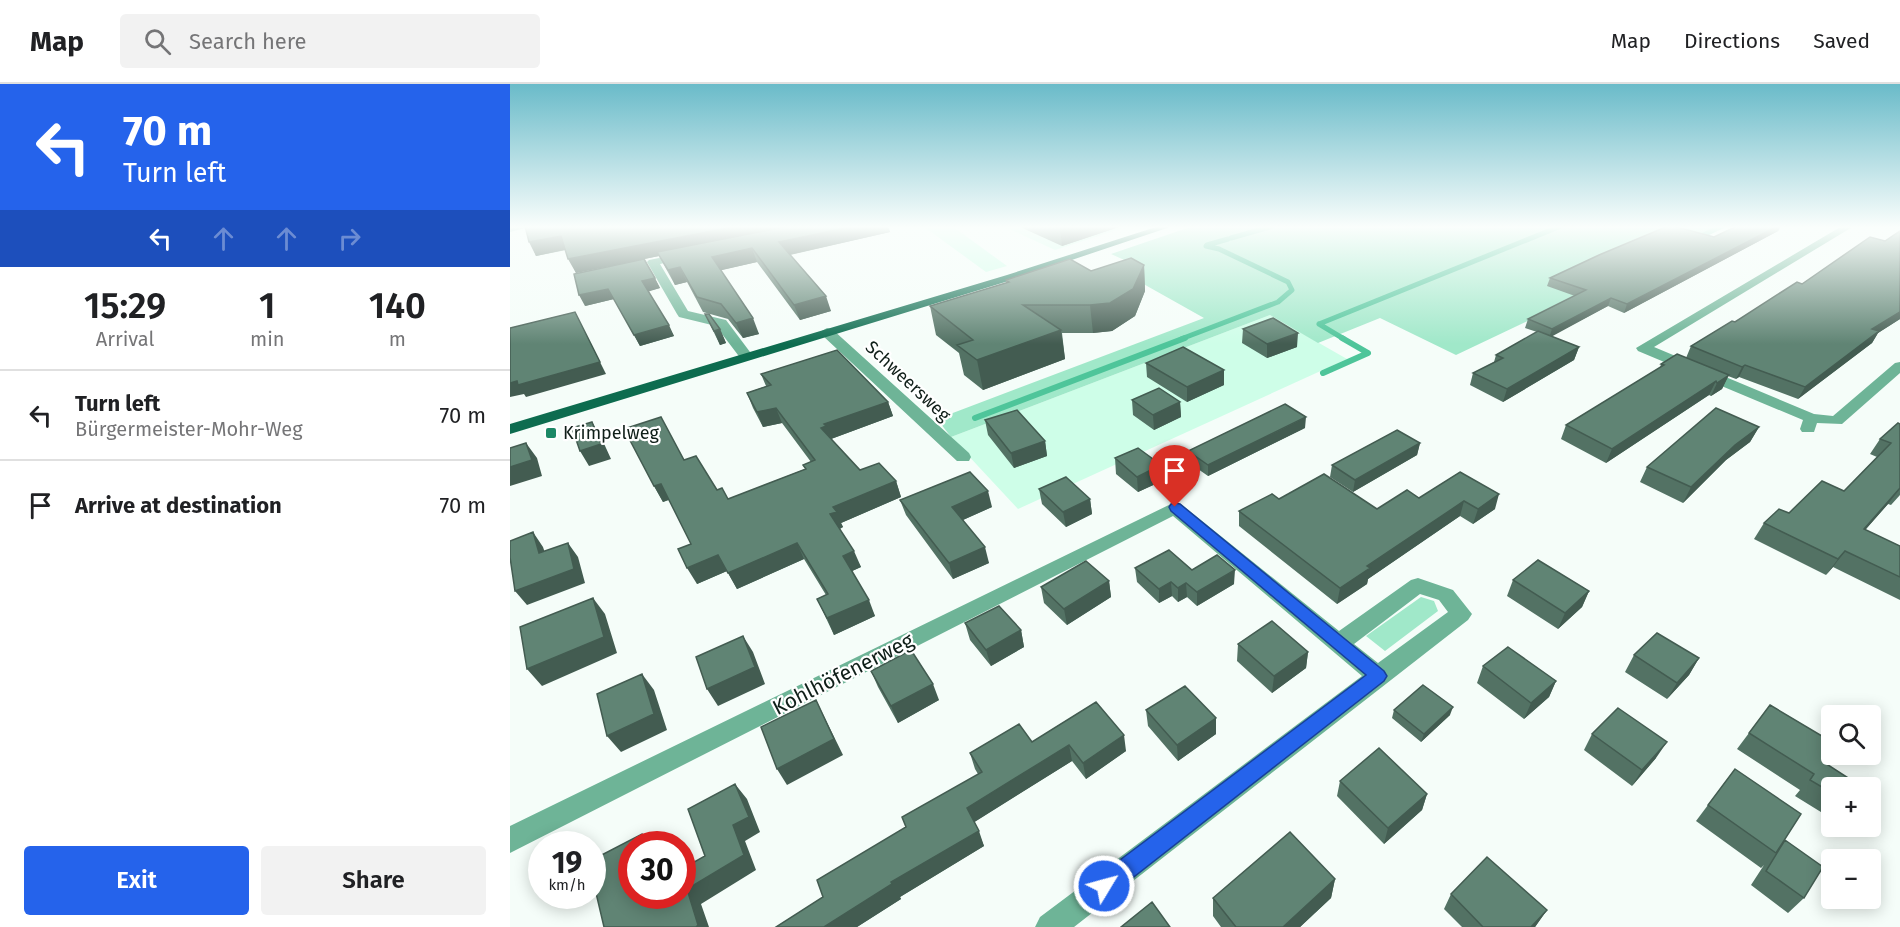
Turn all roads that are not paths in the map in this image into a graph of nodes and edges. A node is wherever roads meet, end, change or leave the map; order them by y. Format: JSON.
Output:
{"nodes":[{"id":1,"x":649,"y":265,"type":"edge"},
{"id":2,"x":1047,"y":265,"type":"edge"},
{"id":3,"x":1783,"y":265,"type":"edge"},
{"id":4,"x":827,"y":332,"type":"junction"},
{"id":5,"x":746,"y":356,"type":"junction"},
{"id":6,"x":1900,"y":366,"type":"edge"},
{"id":7,"x":510,"y":429,"type":"edge"},
{"id":8,"x":963,"y":457,"type":"dead end"},
{"id":9,"x":1339,"y":643,"type":"junction"},
{"id":10,"x":1378,"y":676,"type":"junction"},
{"id":11,"x":510,"y":840,"type":"edge"},
{"id":12,"x":1050,"y":927,"type":"edge"}],
"edges":[{"from":1,"to":5,"type":"street"},
{"from":2,"to":4,"type":"main road"},
{"from":3,"to":6,"type":"street"},
{"from":4,"to":5,"type":"main road"},
{"from":4,"to":8,"type":"street","name":"Schweersweg"},
{"from":5,"to":7,"type":"main road"},
{"from":9,"to":10,"type":"street"},
{"from":9,"to":10,"type":"street"},
{"from":9,"to":11,"type":"street","name":"Kohlhöfenerweg"},
{"from":10,"to":12,"type":"street"}]}
